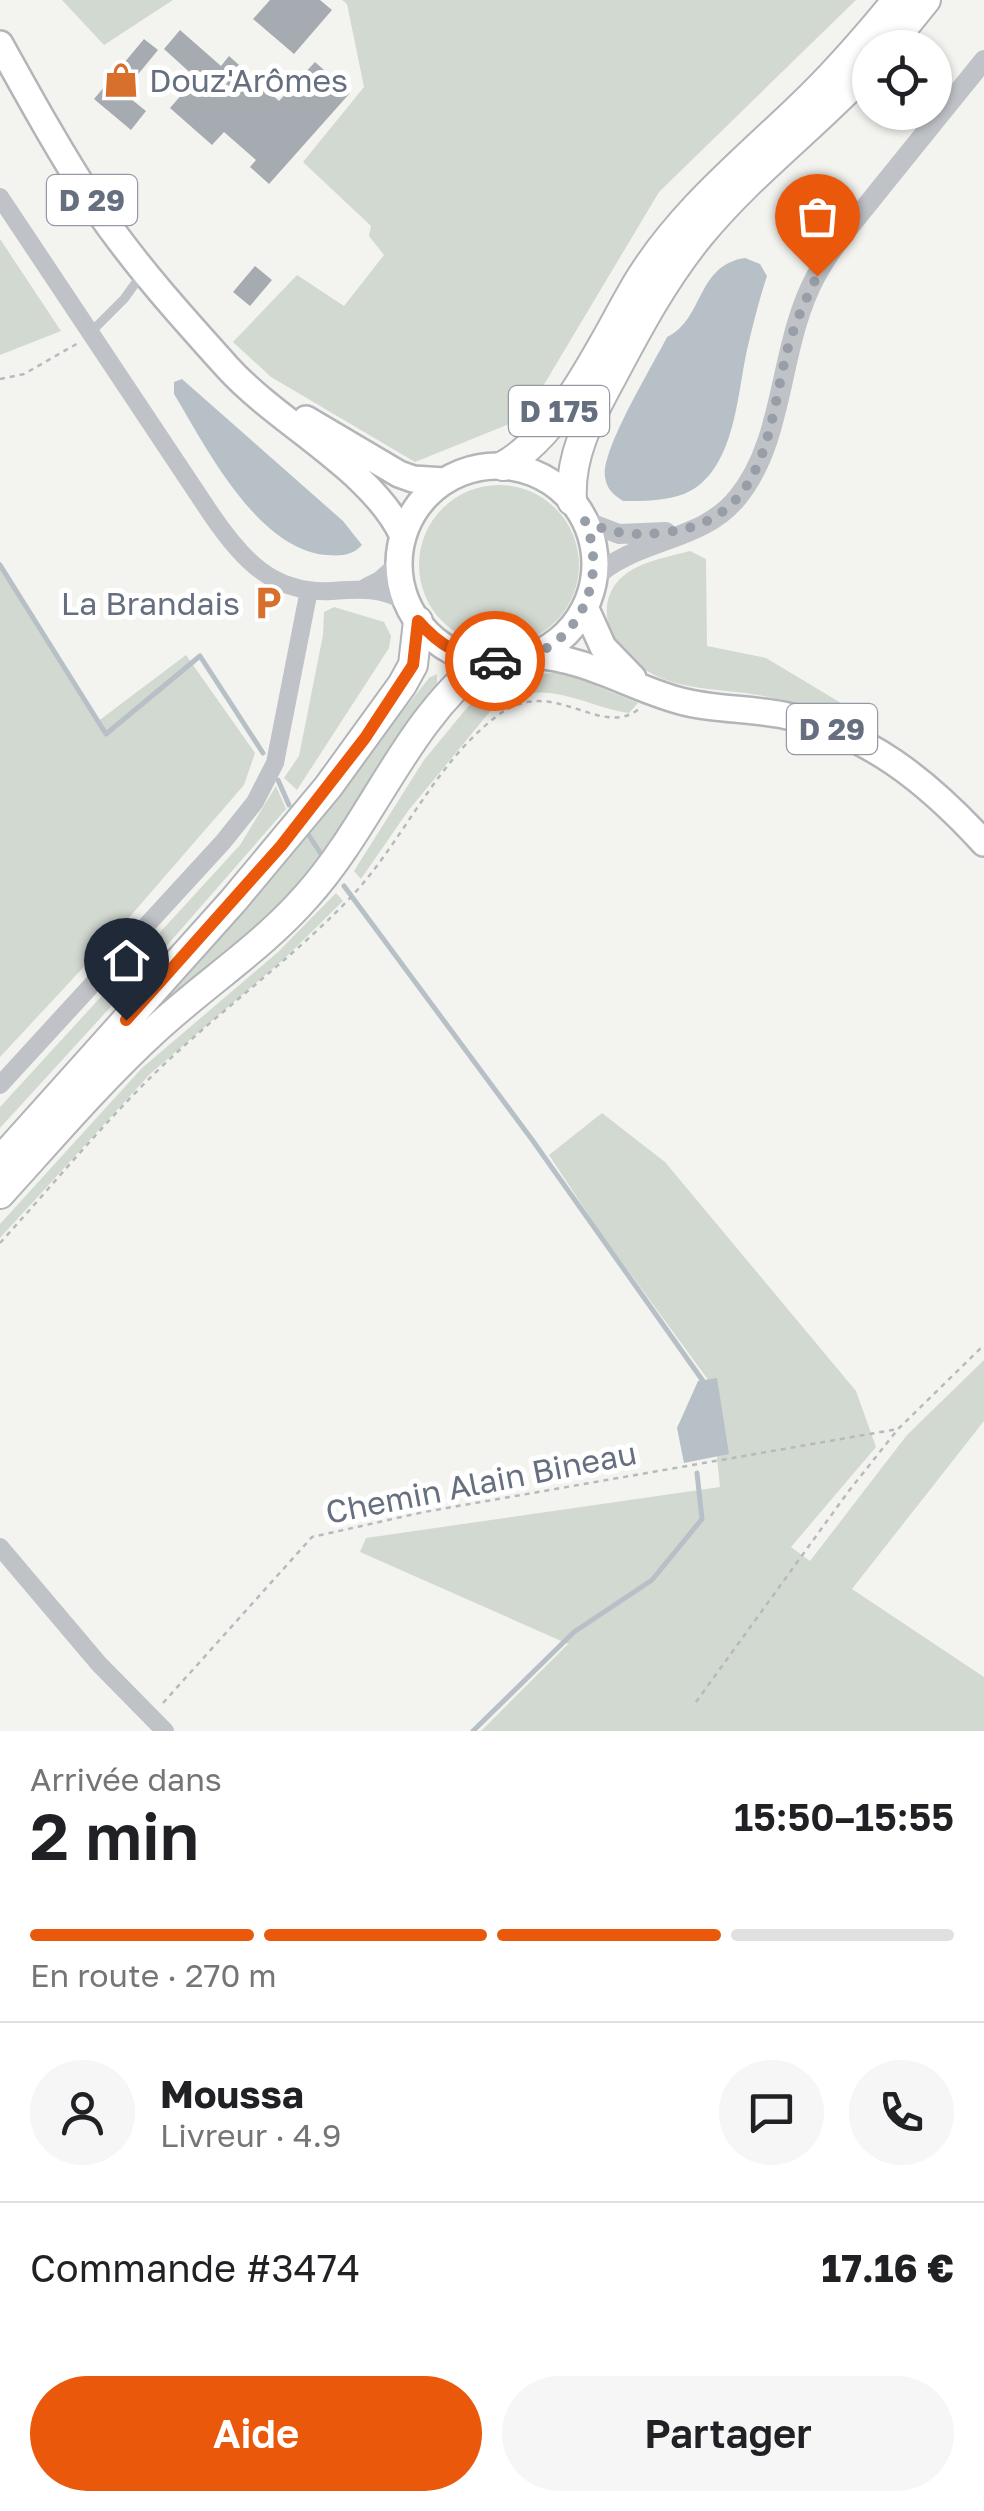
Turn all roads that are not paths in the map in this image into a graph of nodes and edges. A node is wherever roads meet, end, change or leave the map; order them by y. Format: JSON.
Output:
{"nodes":[{"id":1,"x":897,"y":0,"type":"edge"},
{"id":2,"x":926,"y":0,"type":"edge"},
{"id":3,"x":901,"y":30,"type":"edge"},
{"id":4,"x":0,"y":44,"type":"edge"},
{"id":5,"x":984,"y":60,"type":"edge"},
{"id":6,"x":852,"y":85,"type":"edge"},
{"id":7,"x":0,"y":197,"type":"edge"},
{"id":8,"x":144,"y":271,"type":"junction"},
{"id":9,"x":92,"y":332,"type":"junction"},
{"id":10,"x":204,"y":340,"type":"junction"},
{"id":11,"x":504,"y":466,"type":"junction"},
{"id":12,"x":445,"y":481,"type":"junction"},
{"id":13,"x":578,"y":511,"type":"junction"},
{"id":14,"x":711,"y":520,"type":"junction"},
{"id":15,"x":403,"y":536,"type":"junction"},
{"id":16,"x":399,"y":563,"type":"junction"},
{"id":17,"x":594,"y":578,"type":"junction"},
{"id":18,"x":366,"y":587,"type":"junction"},
{"id":19,"x":309,"y":590,"type":"junction"},
{"id":20,"x":585,"y":607,"type":"junction"},
{"id":21,"x":413,"y":611,"type":"junction"},
{"id":22,"x":533,"y":655,"type":"junction"},
{"id":23,"x":484,"y":660,"type":"junction"},
{"id":24,"x":649,"y":689,"type":"junction"},
{"id":25,"x":984,"y":843,"type":"edge"},
{"id":26,"x":0,"y":1085,"type":"edge"},
{"id":27,"x":0,"y":1161,"type":"edge"},
{"id":28,"x":0,"y":1194,"type":"edge"},
{"id":29,"x":0,"y":1547,"type":"edge"},
{"id":30,"x":165,"y":1731,"type":"edge"}],
"edges":[{"from":1,"to":11,"type":"highway","number":"D 175"},
{"from":2,"to":3,"type":"highway"},
{"from":4,"to":8,"type":"main road","number":"D 29"},
{"from":5,"to":14,"type":"street"},
{"from":6,"to":13,"type":"highway","number":"D 175"},
{"from":7,"to":9,"type":"street"},
{"from":8,"to":9,"type":"lane"},
{"from":8,"to":10,"type":"main road","number":"D 29"},
{"from":9,"to":19,"type":"street"},
{"from":10,"to":12,"type":"main road","number":"D 29"},
{"from":10,"to":15,"type":"main road","number":"D 29"},
{"from":11,"to":12,"type":"main road"},
{"from":11,"to":13,"type":"main road"},
{"from":12,"to":15,"type":"main road"},
{"from":13,"to":14,"type":"street"},
{"from":13,"to":17,"type":"main road"},
{"from":14,"to":17,"type":"street"},
{"from":15,"to":16,"type":"main road"},
{"from":16,"to":18,"type":"street"},
{"from":16,"to":21,"type":"main road"},
{"from":17,"to":20,"type":"main road"},
{"from":18,"to":19,"type":"street"},
{"from":18,"to":21,"type":"street"},
{"from":19,"to":26,"type":"street"},
{"from":20,"to":22,"type":"main road"},
{"from":20,"to":24,"type":"main road","number":"D 29"},
{"from":21,"to":23,"type":"main road"},
{"from":21,"to":27,"type":"highway"},
{"from":22,"to":23,"type":"main road"},
{"from":22,"to":24,"type":"main road","number":"D 29"},
{"from":23,"to":28,"type":"highway"},
{"from":24,"to":25,"type":"main road","number":"D 29"},
{"from":29,"to":30,"type":"street"}]}
